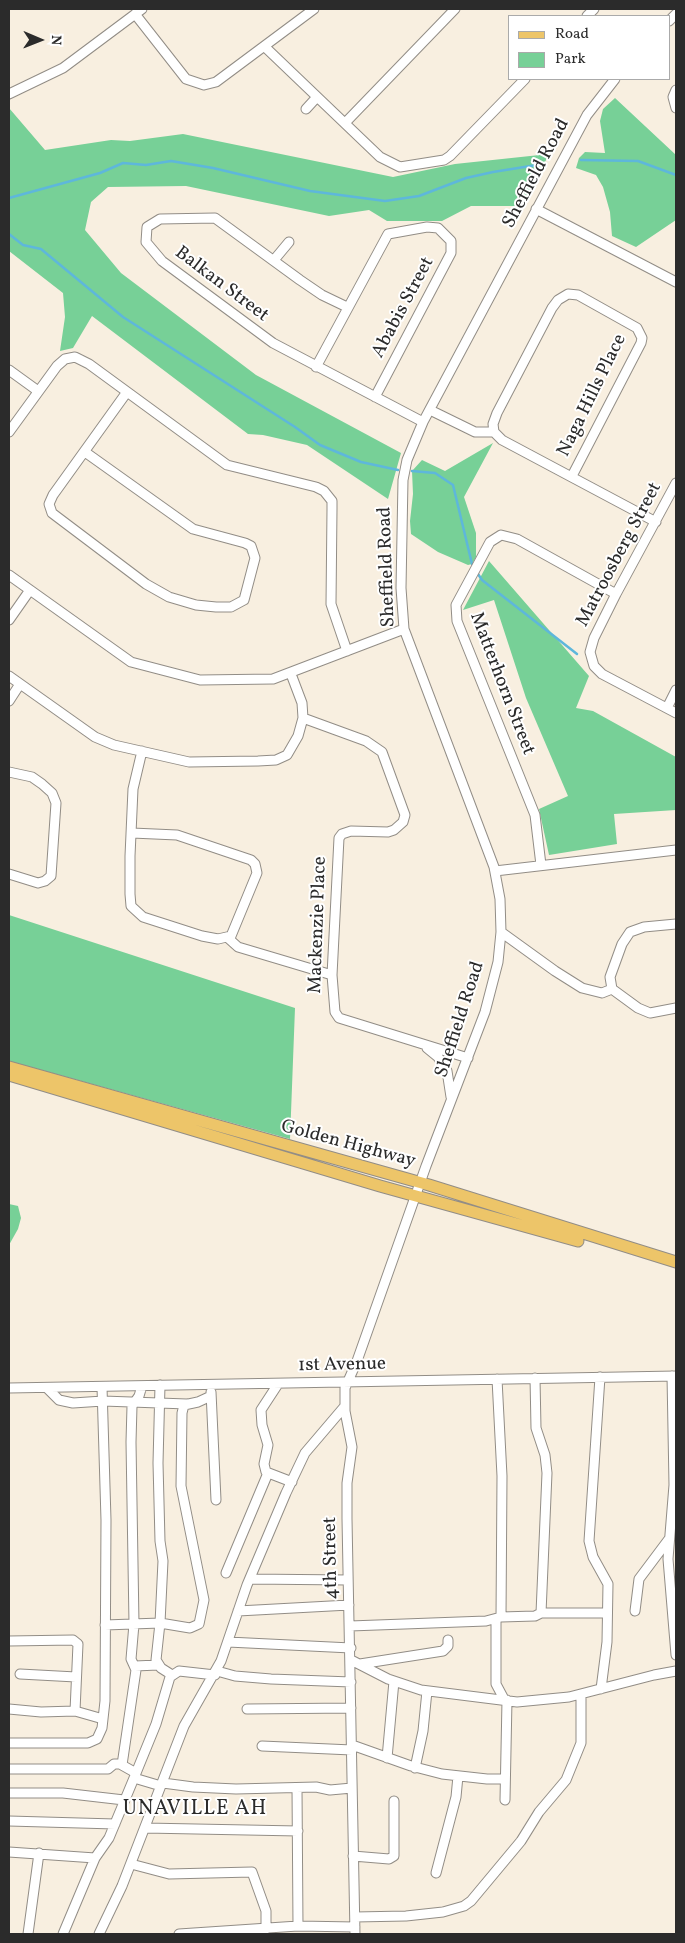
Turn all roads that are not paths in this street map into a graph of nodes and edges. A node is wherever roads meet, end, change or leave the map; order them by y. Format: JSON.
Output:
{"nodes":[{"id":1,"x":314,"y":9,"type":"edge"},
{"id":2,"x":455,"y":9,"type":"edge"},
{"id":3,"x":138,"y":11,"type":"edge"},
{"id":4,"x":264,"y":46,"type":"junction"},
{"id":5,"x":525,"y":80,"type":"edge"},
{"id":6,"x":613,"y":80,"type":"edge"},
{"id":7,"x":676,"y":90,"type":"edge"},
{"id":8,"x":9,"y":94,"type":"edge"},
{"id":9,"x":317,"y":97,"type":"junction"},
{"id":10,"x":676,"y":108,"type":"edge"},
{"id":11,"x":306,"y":109,"type":"dead end"},
{"id":12,"x":345,"y":123,"type":"junction"},
{"id":13,"x":536,"y":208,"type":"junction"},
{"id":14,"x":289,"y":242,"type":"dead end"},
{"id":15,"x":274,"y":260,"type":"junction"},
{"id":16,"x":676,"y":282,"type":"edge"},
{"id":17,"x":347,"y":307,"type":"junction"},
{"id":18,"x":316,"y":367,"type":"junction"},
{"id":19,"x":9,"y":370,"type":"edge"},
{"id":20,"x":38,"y":391,"type":"junction"},
{"id":21,"x":126,"y":392,"type":"junction"},
{"id":22,"x":374,"y":397,"type":"junction"},
{"id":23,"x":430,"y":410,"type":"junction"},
{"id":24,"x":423,"y":422,"type":"junction"},
{"id":25,"x":9,"y":432,"type":"edge"},
{"id":26,"x":494,"y":432,"type":"junction"},
{"id":27,"x":85,"y":452,"type":"junction"},
{"id":28,"x":572,"y":476,"type":"junction"},
{"id":29,"x":676,"y":483,"type":"edge"},
{"id":30,"x":656,"y":522,"type":"junction"},
{"id":31,"x":9,"y":575,"type":"edge"},
{"id":32,"x":30,"y":590,"type":"junction"},
{"id":33,"x":616,"y":594,"type":"junction"},
{"id":34,"x":9,"y":620,"type":"edge"},
{"id":35,"x":404,"y":629,"type":"junction"},
{"id":36,"x":347,"y":651,"type":"junction"},
{"id":37,"x":291,"y":674,"type":"junction"},
{"id":38,"x":9,"y":676,"type":"edge"},
{"id":39,"x":20,"y":684,"type":"junction"},
{"id":40,"x":676,"y":690,"type":"edge"},
{"id":41,"x":9,"y":701,"type":"edge"},
{"id":42,"x":666,"y":708,"type":"junction"},
{"id":43,"x":676,"y":713,"type":"edge"},
{"id":44,"x":303,"y":718,"type":"junction"},
{"id":45,"x":142,"y":751,"type":"junction"},
{"id":46,"x":9,"y":772,"type":"edge"},
{"id":47,"x":132,"y":833,"type":"junction"},
{"id":48,"x":676,"y":850,"type":"edge"},
{"id":49,"x":541,"y":865,"type":"junction"},
{"id":50,"x":495,"y":871,"type":"junction"},
{"id":51,"x":9,"y":874,"type":"edge"},
{"id":52,"x":676,"y":924,"type":"edge"},
{"id":53,"x":501,"y":932,"type":"junction"},
{"id":54,"x":228,"y":938,"type":"junction"},
{"id":55,"x":332,"y":975,"type":"junction"},
{"id":56,"x":612,"y":989,"type":"junction"},
{"id":57,"x":676,"y":1008,"type":"edge"},
{"id":58,"x":422,"y":1044,"type":"junction"},
{"id":59,"x":468,"y":1058,"type":"junction"},
{"id":60,"x":9,"y":1067,"type":"edge"},
{"id":61,"x":9,"y":1075,"type":"edge"},
{"id":62,"x":452,"y":1100,"type":"junction"},
{"id":63,"x":420,"y":1183,"type":"junction"},
{"id":64,"x":416,"y":1196,"type":"junction"},
{"id":65,"x":676,"y":1262,"type":"edge"},
{"id":66,"x":676,"y":1270,"type":"edge"},
{"id":67,"x":674,"y":1376,"type":"edge"},
{"id":68,"x":600,"y":1377,"type":"junction"},
{"id":69,"x":535,"y":1378,"type":"junction"},
{"id":70,"x":497,"y":1379,"type":"junction"},
{"id":71,"x":347,"y":1381,"type":"junction"},
{"id":72,"x":278,"y":1384,"type":"junction"},
{"id":73,"x":210,"y":1385,"type":"junction"},
{"id":74,"x":102,"y":1386,"type":"junction"},
{"id":75,"x":142,"y":1386,"type":"junction"},
{"id":76,"x":160,"y":1386,"type":"junction"},
{"id":77,"x":9,"y":1388,"type":"edge"},
{"id":78,"x":47,"y":1388,"type":"junction"},
{"id":79,"x":211,"y":1396,"type":"junction"},
{"id":80,"x":103,"y":1401,"type":"junction"},
{"id":81,"x":135,"y":1402,"type":"junction"},
{"id":82,"x":159,"y":1402,"type":"junction"},
{"id":83,"x":187,"y":1404,"type":"junction"},
{"id":84,"x":345,"y":1406,"type":"junction"},
{"id":85,"x":268,"y":1473,"type":"junction"},
{"id":86,"x":292,"y":1482,"type":"junction"},
{"id":87,"x":216,"y":1500,"type":"dead end"},
{"id":88,"x":669,"y":1539,"type":"junction"},
{"id":89,"x":226,"y":1573,"type":"dead end"},
{"id":90,"x":250,"y":1579,"type":"junction"},
{"id":91,"x":348,"y":1580,"type":"junction"},
{"id":92,"x":349,"y":1605,"type":"junction"},
{"id":93,"x":238,"y":1611,"type":"junction"},
{"id":94,"x":635,"y":1611,"type":"dead end"},
{"id":95,"x":540,"y":1613,"type":"junction"},
{"id":96,"x":607,"y":1613,"type":"junction"},
{"id":97,"x":498,"y":1619,"type":"junction"},
{"id":98,"x":134,"y":1624,"type":"junction"},
{"id":99,"x":160,"y":1624,"type":"junction"},
{"id":100,"x":106,"y":1625,"type":"junction"},
{"id":101,"x":350,"y":1626,"type":"junction"},
{"id":102,"x":448,"y":1640,"type":"dead end"},
{"id":103,"x":9,"y":1641,"type":"edge"},
{"id":104,"x":228,"y":1642,"type":"junction"},
{"id":105,"x":350,"y":1648,"type":"junction"},
{"id":106,"x":676,"y":1655,"type":"edge"},
{"id":107,"x":351,"y":1660,"type":"junction"},
{"id":108,"x":360,"y":1664,"type":"junction"},
{"id":109,"x":158,"y":1665,"type":"junction"},
{"id":110,"x":135,"y":1666,"type":"junction"},
{"id":111,"x":676,"y":1671,"type":"edge"},
{"id":112,"x":216,"y":1673,"type":"junction"},
{"id":113,"x":20,"y":1674,"type":"dead end"},
{"id":114,"x":172,"y":1674,"type":"junction"},
{"id":115,"x":76,"y":1677,"type":"junction"},
{"id":116,"x":394,"y":1681,"type":"junction"},
{"id":117,"x":351,"y":1682,"type":"junction"},
{"id":118,"x":601,"y":1689,"type":"junction"},
{"id":119,"x":427,"y":1691,"type":"junction"},
{"id":120,"x":580,"y":1694,"type":"junction"},
{"id":121,"x":505,"y":1700,"type":"junction"},
{"id":122,"x":351,"y":1708,"type":"junction"},
{"id":123,"x":9,"y":1709,"type":"edge"},
{"id":124,"x":247,"y":1709,"type":"dead end"},
{"id":125,"x":75,"y":1711,"type":"junction"},
{"id":126,"x":103,"y":1719,"type":"junction"},
{"id":127,"x":9,"y":1744,"type":"edge"},
{"id":128,"x":262,"y":1746,"type":"dead end"},
{"id":129,"x":352,"y":1747,"type":"junction"},
{"id":130,"x":387,"y":1758,"type":"junction"},
{"id":131,"x":122,"y":1765,"type":"junction"},
{"id":132,"x":415,"y":1768,"type":"junction"},
{"id":133,"x":9,"y":1769,"type":"edge"},
{"id":134,"x":135,"y":1776,"type":"junction"},
{"id":135,"x":458,"y":1776,"type":"junction"},
{"id":136,"x":505,"y":1779,"type":"junction"},
{"id":137,"x":162,"y":1785,"type":"junction"},
{"id":138,"x":297,"y":1788,"type":"junction"},
{"id":139,"x":352,"y":1788,"type":"junction"},
{"id":140,"x":9,"y":1793,"type":"edge"},
{"id":141,"x":124,"y":1800,"type":"junction"},
{"id":142,"x":505,"y":1800,"type":"dead end"},
{"id":143,"x":394,"y":1801,"type":"dead end"},
{"id":144,"x":9,"y":1821,"type":"edge"},
{"id":145,"x":114,"y":1824,"type":"junction"},
{"id":146,"x":146,"y":1828,"type":"junction"},
{"id":147,"x":298,"y":1831,"type":"junction"},
{"id":148,"x":9,"y":1852,"type":"edge"},
{"id":149,"x":39,"y":1853,"type":"junction"},
{"id":150,"x":353,"y":1856,"type":"junction"},
{"id":151,"x":96,"y":1858,"type":"junction"},
{"id":152,"x":131,"y":1864,"type":"junction"},
{"id":153,"x":436,"y":1873,"type":"dead end"},
{"id":154,"x":355,"y":1917,"type":"junction"},
{"id":155,"x":298,"y":1926,"type":"junction"},
{"id":156,"x":266,"y":1929,"type":"junction"},
{"id":157,"x":355,"y":1931,"type":"edge"},
{"id":158,"x":216,"y":1933,"type":"edge"},
{"id":159,"x":28,"y":1934,"type":"edge"},
{"id":160,"x":62,"y":1934,"type":"edge"},
{"id":161,"x":99,"y":1934,"type":"edge"},
{"id":162,"x":179,"y":1934,"type":"edge"}],
"edges":[{"from":1,"to":4,"type":"street"},
{"from":2,"to":12,"type":"street"},
{"from":3,"to":4,"type":"street"},
{"from":3,"to":8,"type":"street"},
{"from":4,"to":9,"type":"street"},
{"from":5,"to":12,"type":"street"},
{"from":6,"to":13,"type":"street","name":"Sheffield Road"},
{"from":7,"to":10,"type":"street"},
{"from":9,"to":11,"type":"street"},
{"from":9,"to":12,"type":"street"},
{"from":13,"to":16,"type":"street"},
{"from":13,"to":23,"type":"street","name":"Sheffield Road"},
{"from":14,"to":15,"type":"street"},
{"from":15,"to":17,"type":"street","name":"Balkan Street"},
{"from":15,"to":18,"type":"street","name":"Balkan Street"},
{"from":17,"to":18,"type":"street","name":"Ababis Street"},
{"from":17,"to":22,"type":"street","name":"Ababis Street"},
{"from":18,"to":22,"type":"street","name":"Balkan Street"},
{"from":19,"to":20,"type":"street"},
{"from":20,"to":21,"type":"street"},
{"from":20,"to":25,"type":"street"},
{"from":21,"to":27,"type":"street"},
{"from":21,"to":36,"type":"street"},
{"from":22,"to":24,"type":"street","name":"Balkan Street"},
{"from":23,"to":24,"type":"street","name":"Sheffield Road"},
{"from":23,"to":26,"type":"street"},
{"from":24,"to":35,"type":"street","name":"Sheffield Road"},
{"from":26,"to":28,"type":"street","name":"Naga Hills Place"},
{"from":26,"to":28,"type":"street","name":"Naga Hills Place"},
{"from":27,"to":27,"type":"street"},
{"from":28,"to":30,"type":"street","name":"Naga Hills Place"},
{"from":29,"to":30,"type":"street","name":"Matroosberg Street"},
{"from":30,"to":33,"type":"street","name":"Matroosberg Street"},
{"from":31,"to":32,"type":"street"},
{"from":32,"to":34,"type":"street"},
{"from":32,"to":37,"type":"street"},
{"from":33,"to":42,"type":"street","name":"Matroosberg Street"},
{"from":33,"to":49,"type":"street","name":"Matterhorn Street"},
{"from":35,"to":36,"type":"street"},
{"from":35,"to":50,"type":"street","name":"Sheffield Road"},
{"from":36,"to":37,"type":"street"},
{"from":37,"to":44,"type":"street"},
{"from":38,"to":39,"type":"street"},
{"from":39,"to":41,"type":"street"},
{"from":39,"to":45,"type":"street"},
{"from":40,"to":42,"type":"street"},
{"from":42,"to":43,"type":"street","name":"Matroosberg Street"},
{"from":44,"to":45,"type":"street"},
{"from":44,"to":55,"type":"street","name":"Mackenzie Place"},
{"from":45,"to":47,"type":"street"},
{"from":46,"to":51,"type":"street"},
{"from":47,"to":54,"type":"street"},
{"from":47,"to":54,"type":"street"},
{"from":48,"to":49,"type":"street"},
{"from":49,"to":50,"type":"street"},
{"from":50,"to":53,"type":"street","name":"Sheffield Road"},
{"from":52,"to":56,"type":"street"},
{"from":53,"to":56,"type":"street"},
{"from":53,"to":59,"type":"street","name":"Sheffield Road"},
{"from":54,"to":55,"type":"street"},
{"from":55,"to":58,"type":"street","name":"Mackenzie Place"},
{"from":56,"to":57,"type":"street"},
{"from":58,"to":59,"type":"street","name":"Mackenzie Place"},
{"from":58,"to":62,"type":"street"},
{"from":59,"to":62,"type":"street","name":"Sheffield Road"},
{"from":60,"to":63,"type":"main road","name":"Golden Highway"},
{"from":61,"to":64,"type":"main road","name":"Golden Highway"},
{"from":62,"to":63,"type":"street","name":"Sheffield Road"},
{"from":63,"to":64,"type":"street","name":"Sheffield Road"},
{"from":63,"to":65,"type":"main road","name":"Golden Highway"},
{"from":64,"to":66,"type":"main road","name":"Golden Highway"},
{"from":64,"to":71,"type":"street","name":"4th Street"},
{"from":67,"to":68,"type":"street","name":"1st Avenue"},
{"from":67,"to":88,"type":"street"},
{"from":68,"to":69,"type":"street","name":"1st Avenue"},
{"from":68,"to":96,"type":"street"},
{"from":69,"to":70,"type":"street","name":"1st Avenue"},
{"from":69,"to":95,"type":"street"},
{"from":70,"to":71,"type":"street","name":"1st Avenue"},
{"from":70,"to":97,"type":"street"},
{"from":71,"to":72,"type":"street","name":"1st Avenue"},
{"from":71,"to":84,"type":"street","name":"4th Street"},
{"from":72,"to":73,"type":"street","name":"1st Avenue"},
{"from":72,"to":85,"type":"street"},
{"from":73,"to":76,"type":"street","name":"1st Avenue"},
{"from":73,"to":79,"type":"street"},
{"from":74,"to":75,"type":"street","name":"1st Avenue"},
{"from":74,"to":78,"type":"street","name":"1st Avenue"},
{"from":74,"to":80,"type":"street"},
{"from":75,"to":76,"type":"street","name":"1st Avenue"},
{"from":75,"to":81,"type":"street"},
{"from":76,"to":82,"type":"street"},
{"from":77,"to":78,"type":"street","name":"1st Avenue"},
{"from":78,"to":80,"type":"street"},
{"from":79,"to":83,"type":"street"},
{"from":79,"to":87,"type":"street"},
{"from":80,"to":81,"type":"street"},
{"from":80,"to":100,"type":"street"},
{"from":81,"to":82,"type":"street"},
{"from":81,"to":98,"type":"street"},
{"from":82,"to":83,"type":"street"},
{"from":82,"to":99,"type":"street"},
{"from":83,"to":99,"type":"street"},
{"from":84,"to":86,"type":"street"},
{"from":84,"to":91,"type":"street","name":"4th Street"},
{"from":85,"to":86,"type":"street"},
{"from":85,"to":89,"type":"street"},
{"from":86,"to":90,"type":"street"},
{"from":88,"to":94,"type":"street"},
{"from":88,"to":106,"type":"street"},
{"from":90,"to":91,"type":"street"},
{"from":90,"to":93,"type":"street"},
{"from":91,"to":92,"type":"street","name":"4th Street"},
{"from":92,"to":93,"type":"street"},
{"from":92,"to":101,"type":"street","name":"4th Street"},
{"from":93,"to":104,"type":"street"},
{"from":95,"to":96,"type":"street"},
{"from":95,"to":97,"type":"street"},
{"from":96,"to":118,"type":"street"},
{"from":97,"to":101,"type":"street"},
{"from":97,"to":121,"type":"street"},
{"from":98,"to":99,"type":"street"},
{"from":98,"to":100,"type":"street"},
{"from":98,"to":110,"type":"street"},
{"from":99,"to":109,"type":"street"},
{"from":100,"to":126,"type":"street"},
{"from":101,"to":105,"type":"street","name":"4th Street"},
{"from":102,"to":108,"type":"street"},
{"from":103,"to":115,"type":"street"},
{"from":104,"to":105,"type":"street"},
{"from":104,"to":112,"type":"street"},
{"from":105,"to":107,"type":"street","name":"4th Street"},
{"from":107,"to":108,"type":"street"},
{"from":107,"to":117,"type":"street","name":"4th Street"},
{"from":108,"to":116,"type":"street"},
{"from":109,"to":110,"type":"street"},
{"from":109,"to":114,"type":"street"},
{"from":110,"to":131,"type":"street"},
{"from":111,"to":118,"type":"street"},
{"from":112,"to":114,"type":"street"},
{"from":112,"to":117,"type":"street"},
{"from":112,"to":137,"type":"street"},
{"from":113,"to":115,"type":"street"},
{"from":114,"to":134,"type":"street"},
{"from":115,"to":125,"type":"street"},
{"from":116,"to":119,"type":"street"},
{"from":116,"to":130,"type":"street"},
{"from":117,"to":122,"type":"street","name":"4th Street"},
{"from":118,"to":120,"type":"street"},
{"from":119,"to":121,"type":"street"},
{"from":119,"to":132,"type":"street"},
{"from":120,"to":121,"type":"street"},
{"from":120,"to":154,"type":"street"},
{"from":121,"to":136,"type":"street"},
{"from":122,"to":124,"type":"street"},
{"from":122,"to":129,"type":"street","name":"4th Street"},
{"from":123,"to":125,"type":"street"},
{"from":125,"to":126,"type":"street"},
{"from":126,"to":127,"type":"street"},
{"from":128,"to":129,"type":"street"},
{"from":129,"to":130,"type":"street"},
{"from":129,"to":139,"type":"street","name":"4th Street"},
{"from":130,"to":132,"type":"street"},
{"from":131,"to":133,"type":"street"},
{"from":131,"to":134,"type":"street"},
{"from":132,"to":135,"type":"street"},
{"from":134,"to":137,"type":"street"},
{"from":134,"to":141,"type":"street"},
{"from":135,"to":136,"type":"street"},
{"from":135,"to":153,"type":"street"},
{"from":136,"to":142,"type":"street"},
{"from":137,"to":138,"type":"street"},
{"from":137,"to":146,"type":"street"},
{"from":138,"to":139,"type":"street"},
{"from":138,"to":147,"type":"street"},
{"from":139,"to":150,"type":"street","name":"4th Street"},
{"from":140,"to":141,"type":"street"},
{"from":141,"to":145,"type":"street"},
{"from":143,"to":150,"type":"street"},
{"from":144,"to":145,"type":"street"},
{"from":145,"to":151,"type":"street"},
{"from":146,"to":147,"type":"street"},
{"from":146,"to":152,"type":"street"},
{"from":147,"to":155,"type":"street"},
{"from":148,"to":149,"type":"street"},
{"from":149,"to":151,"type":"street"},
{"from":149,"to":159,"type":"street"},
{"from":150,"to":154,"type":"street","name":"4th Street"},
{"from":151,"to":160,"type":"street"},
{"from":152,"to":156,"type":"street"},
{"from":152,"to":161,"type":"street"},
{"from":154,"to":157,"type":"street","name":"4th Street"},
{"from":155,"to":156,"type":"street"},
{"from":155,"to":157,"type":"street"},
{"from":156,"to":158,"type":"street"},
{"from":158,"to":162,"type":"street"}]}
